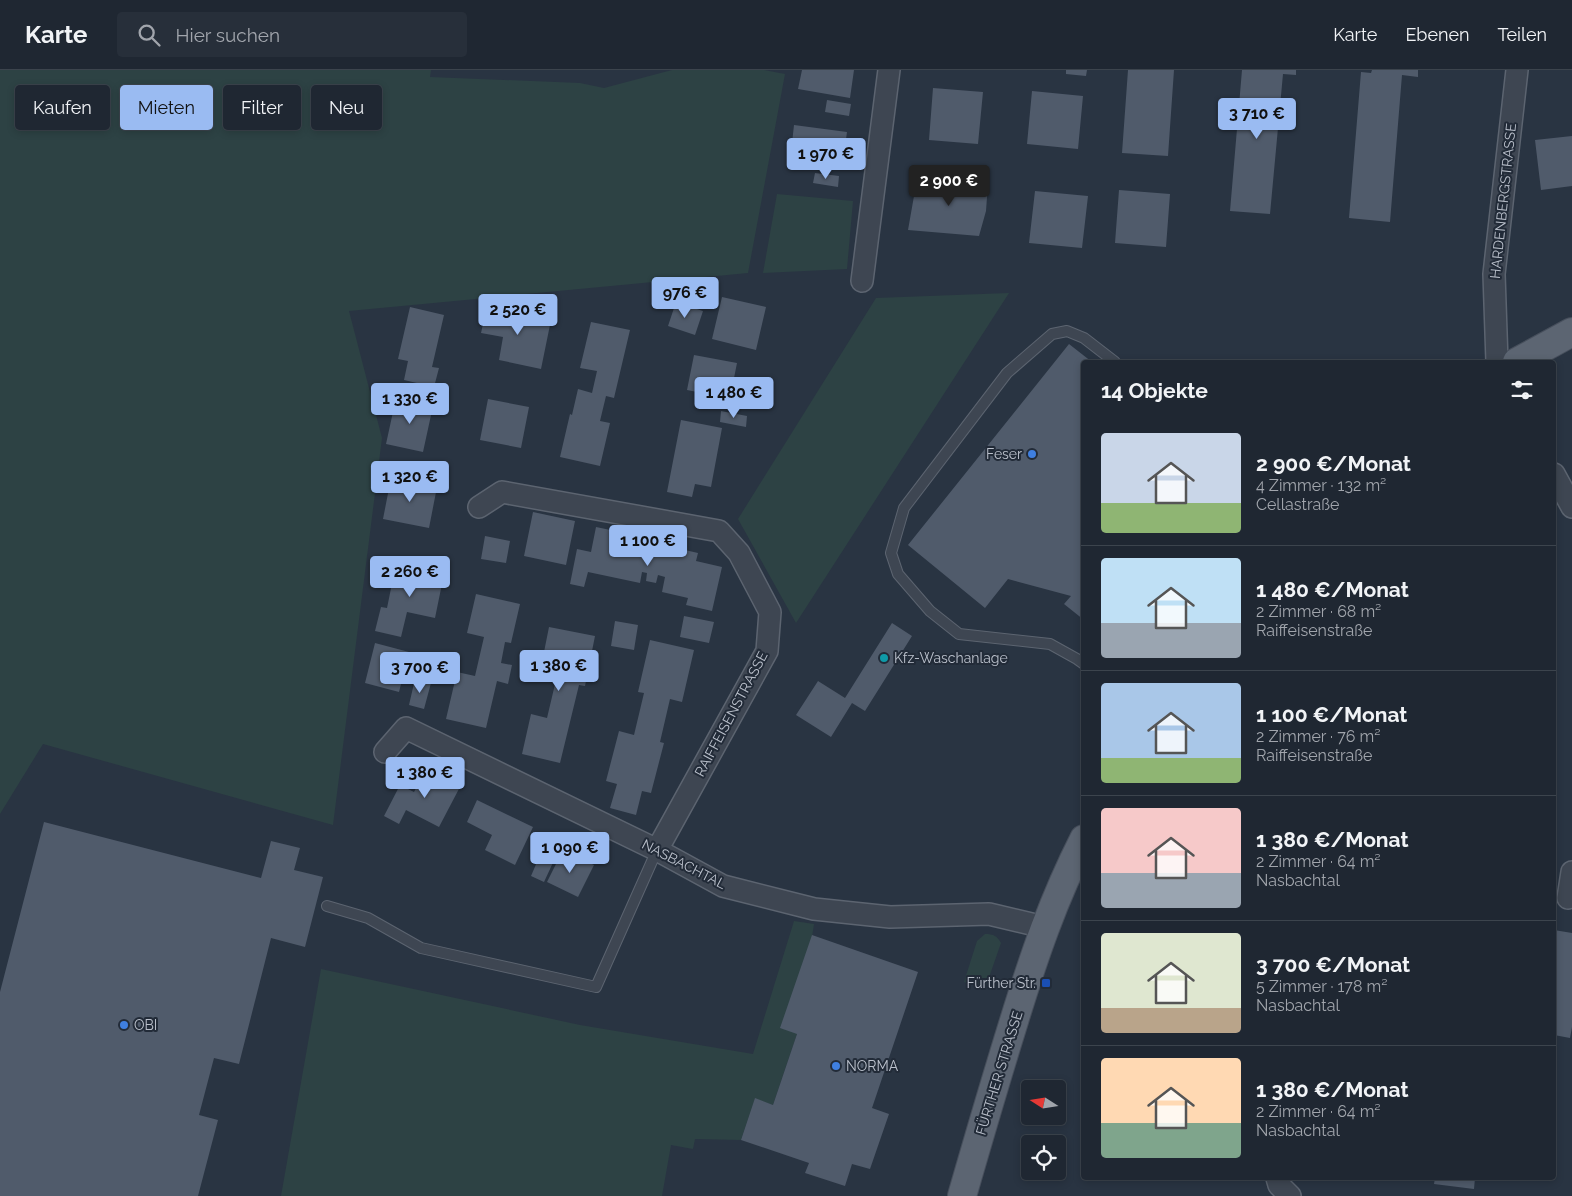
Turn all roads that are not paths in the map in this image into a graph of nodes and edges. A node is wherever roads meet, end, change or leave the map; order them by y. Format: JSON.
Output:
{"nodes":[{"id":1,"x":889,"y":70,"type":"edge"},
{"id":2,"x":1517,"y":70,"type":"edge"},
{"id":3,"x":862,"y":282,"type":"dead end"},
{"id":4,"x":1572,"y":332,"type":"edge"},
{"id":5,"x":1112,"y":360,"type":"edge"},
{"id":6,"x":1497,"y":360,"type":"edge"},
{"id":7,"x":1521,"y":360,"type":"edge"},
{"id":8,"x":1556,"y":478,"type":"edge"},
{"id":9,"x":1572,"y":507,"type":"edge"},
{"id":10,"x":479,"y":508,"type":"dead end"},
{"id":11,"x":1081,"y":661,"type":"edge"},
{"id":12,"x":385,"y":752,"type":"dead end"},
{"id":13,"x":1081,"y":845,"type":"edge"},
{"id":14,"x":656,"y":850,"type":"junction"},
{"id":15,"x":1572,"y":872,"type":"edge"},
{"id":16,"x":1564,"y":898,"type":"edge"},
{"id":17,"x":327,"y":906,"type":"dead end"},
{"id":18,"x":1044,"y":927,"type":"junction"},
{"id":19,"x":1278,"y":1180,"type":"edge"},
{"id":20,"x":962,"y":1196,"type":"edge"},
{"id":21,"x":1290,"y":1196,"type":"edge"}],
"edges":[{"from":1,"to":3,"type":"street"},
{"from":2,"to":6,"type":"street","name":"HARDENBERGSTRASSE"},
{"from":4,"to":7,"type":"main road"},
{"from":5,"to":11,"type":"lane"},
{"from":8,"to":9,"type":"street"},
{"from":10,"to":14,"type":"street","name":"RAIFFEISENSTRASSE"},
{"from":12,"to":14,"type":"street","name":"NASBACHTAL"},
{"from":13,"to":18,"type":"main road","name":"FÜRTHER STRASSE"},
{"from":14,"to":17,"type":"lane"},
{"from":14,"to":18,"type":"street","name":"NASBACHTAL"},
{"from":15,"to":16,"type":"street"},
{"from":18,"to":20,"type":"main road","name":"FÜRTHER STRASSE"},
{"from":19,"to":21,"type":"street"}]}
